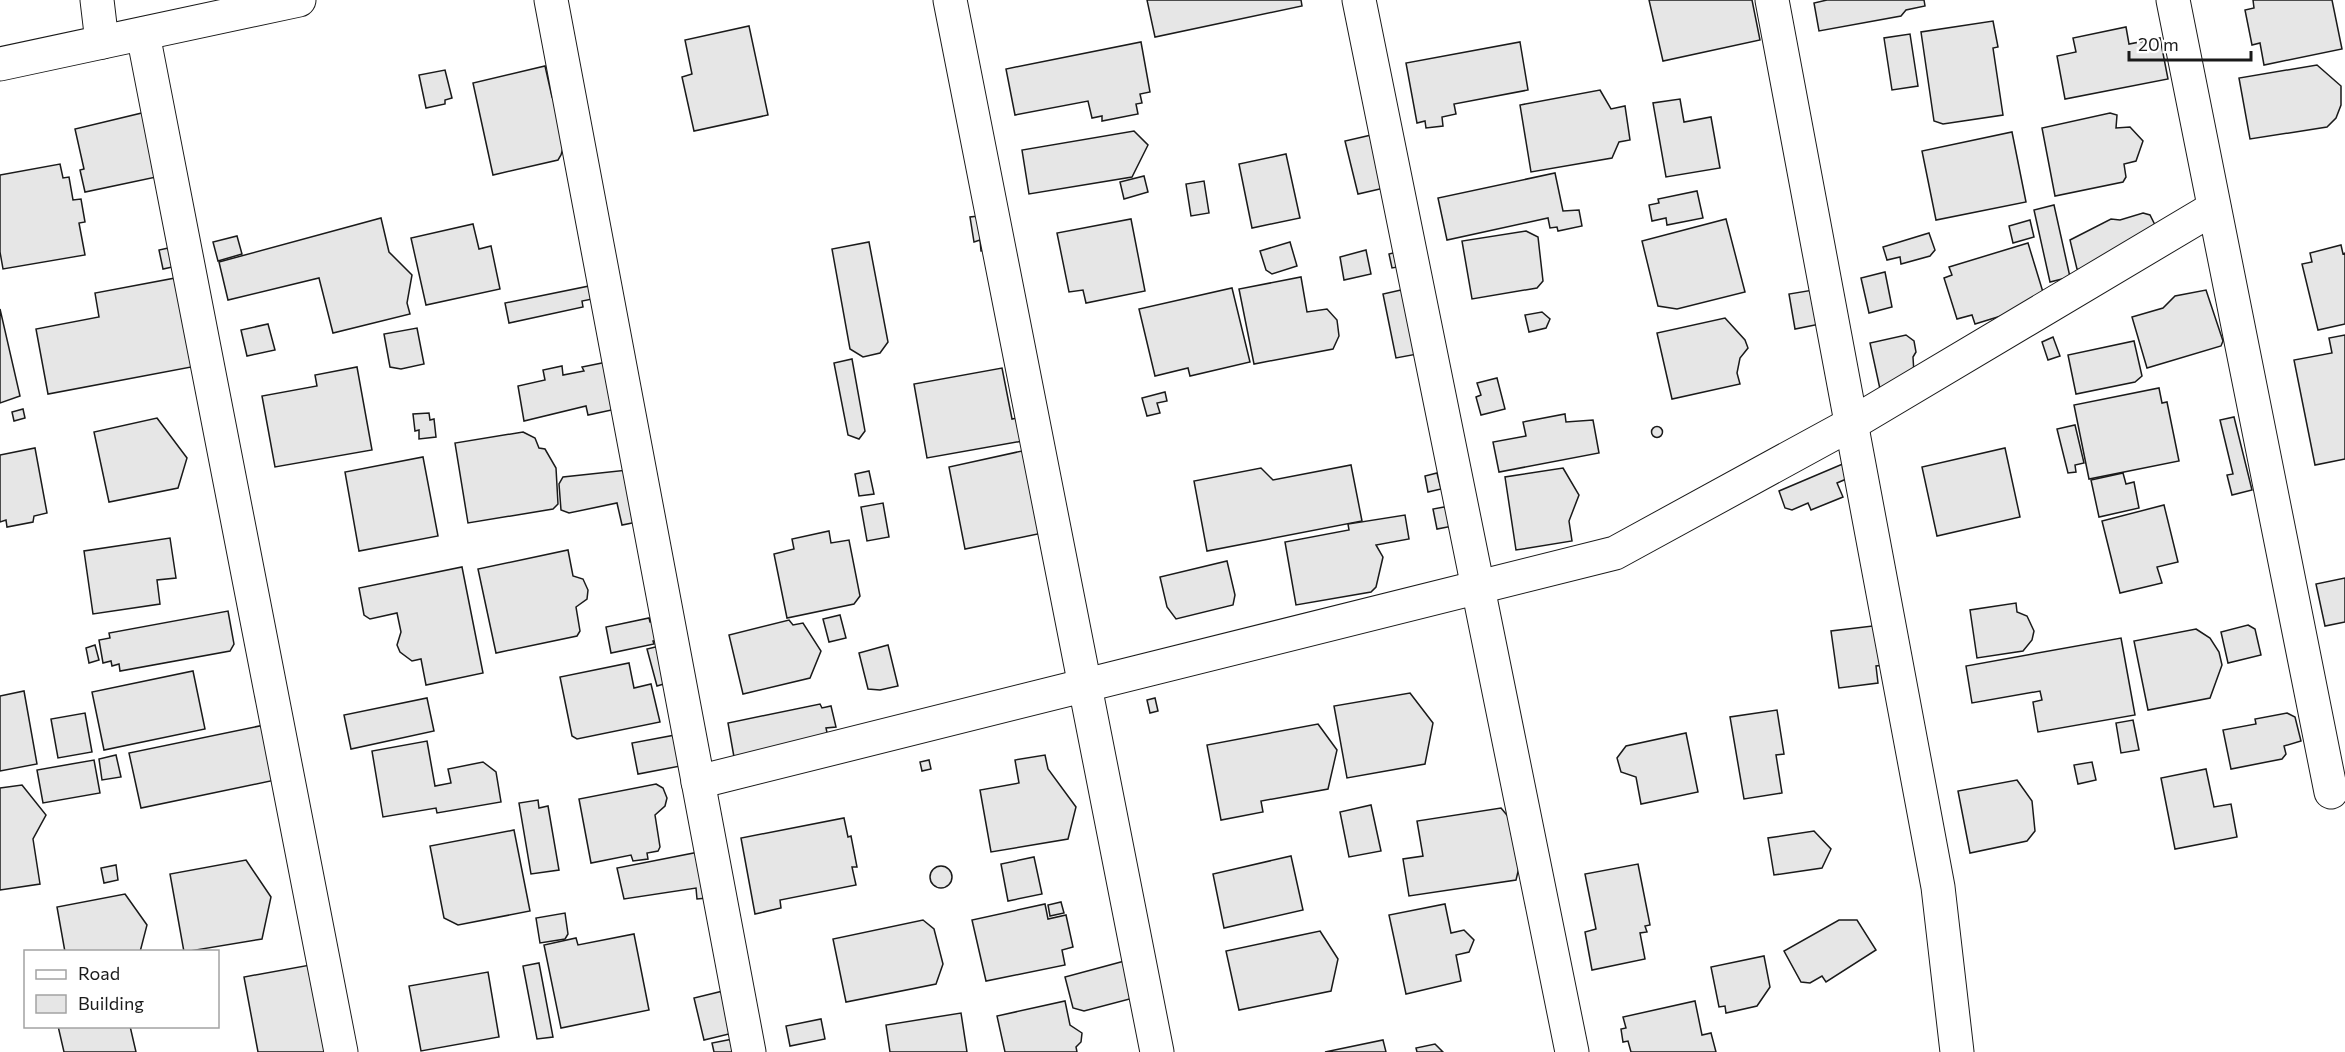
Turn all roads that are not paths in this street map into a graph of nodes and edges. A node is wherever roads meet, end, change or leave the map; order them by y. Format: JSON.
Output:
{"nodes":[{"id":1,"x":97,"y":0,"type":"edge"},
{"id":2,"x":298,"y":0,"type":"edge"},
{"id":3,"x":551,"y":0,"type":"edge"},
{"id":4,"x":950,"y":0,"type":"edge"},
{"id":5,"x":1359,"y":0,"type":"edge"},
{"id":6,"x":1772,"y":0,"type":"edge"},
{"id":7,"x":2173,"y":0,"type":"edge"},
{"id":8,"x":142,"y":34,"type":"junction"},
{"id":9,"x":102,"y":42,"type":"junction"},
{"id":10,"x":0,"y":64,"type":"edge"},
{"id":11,"x":2214,"y":208,"type":"junction"},
{"id":12,"x":1851,"y":424,"type":"junction"},
{"id":13,"x":1477,"y":588,"type":"junction"},
{"id":14,"x":1084,"y":685,"type":"junction"},
{"id":15,"x":698,"y":782,"type":"junction"},
{"id":16,"x":2331,"y":792,"type":"dead end"},
{"id":17,"x":341,"y":1052,"type":"edge"},
{"id":18,"x":749,"y":1052,"type":"edge"},
{"id":19,"x":1157,"y":1052,"type":"edge"},
{"id":20,"x":1572,"y":1052,"type":"edge"},
{"id":21,"x":1957,"y":1052,"type":"edge"}],
"edges":[{"from":1,"to":9,"type":"street"},
{"from":2,"to":8,"type":"street"},
{"from":3,"to":15,"type":"street"},
{"from":4,"to":14,"type":"street"},
{"from":5,"to":13,"type":"street"},
{"from":6,"to":12,"type":"street"},
{"from":7,"to":11,"type":"street"},
{"from":8,"to":9,"type":"street"},
{"from":8,"to":17,"type":"street"},
{"from":9,"to":10,"type":"street"},
{"from":11,"to":12,"type":"street"},
{"from":11,"to":16,"type":"street"},
{"from":12,"to":13,"type":"street"},
{"from":12,"to":21,"type":"street"},
{"from":13,"to":14,"type":"street"},
{"from":13,"to":20,"type":"street"},
{"from":14,"to":15,"type":"street"},
{"from":14,"to":19,"type":"street"},
{"from":15,"to":18,"type":"street"}]}
